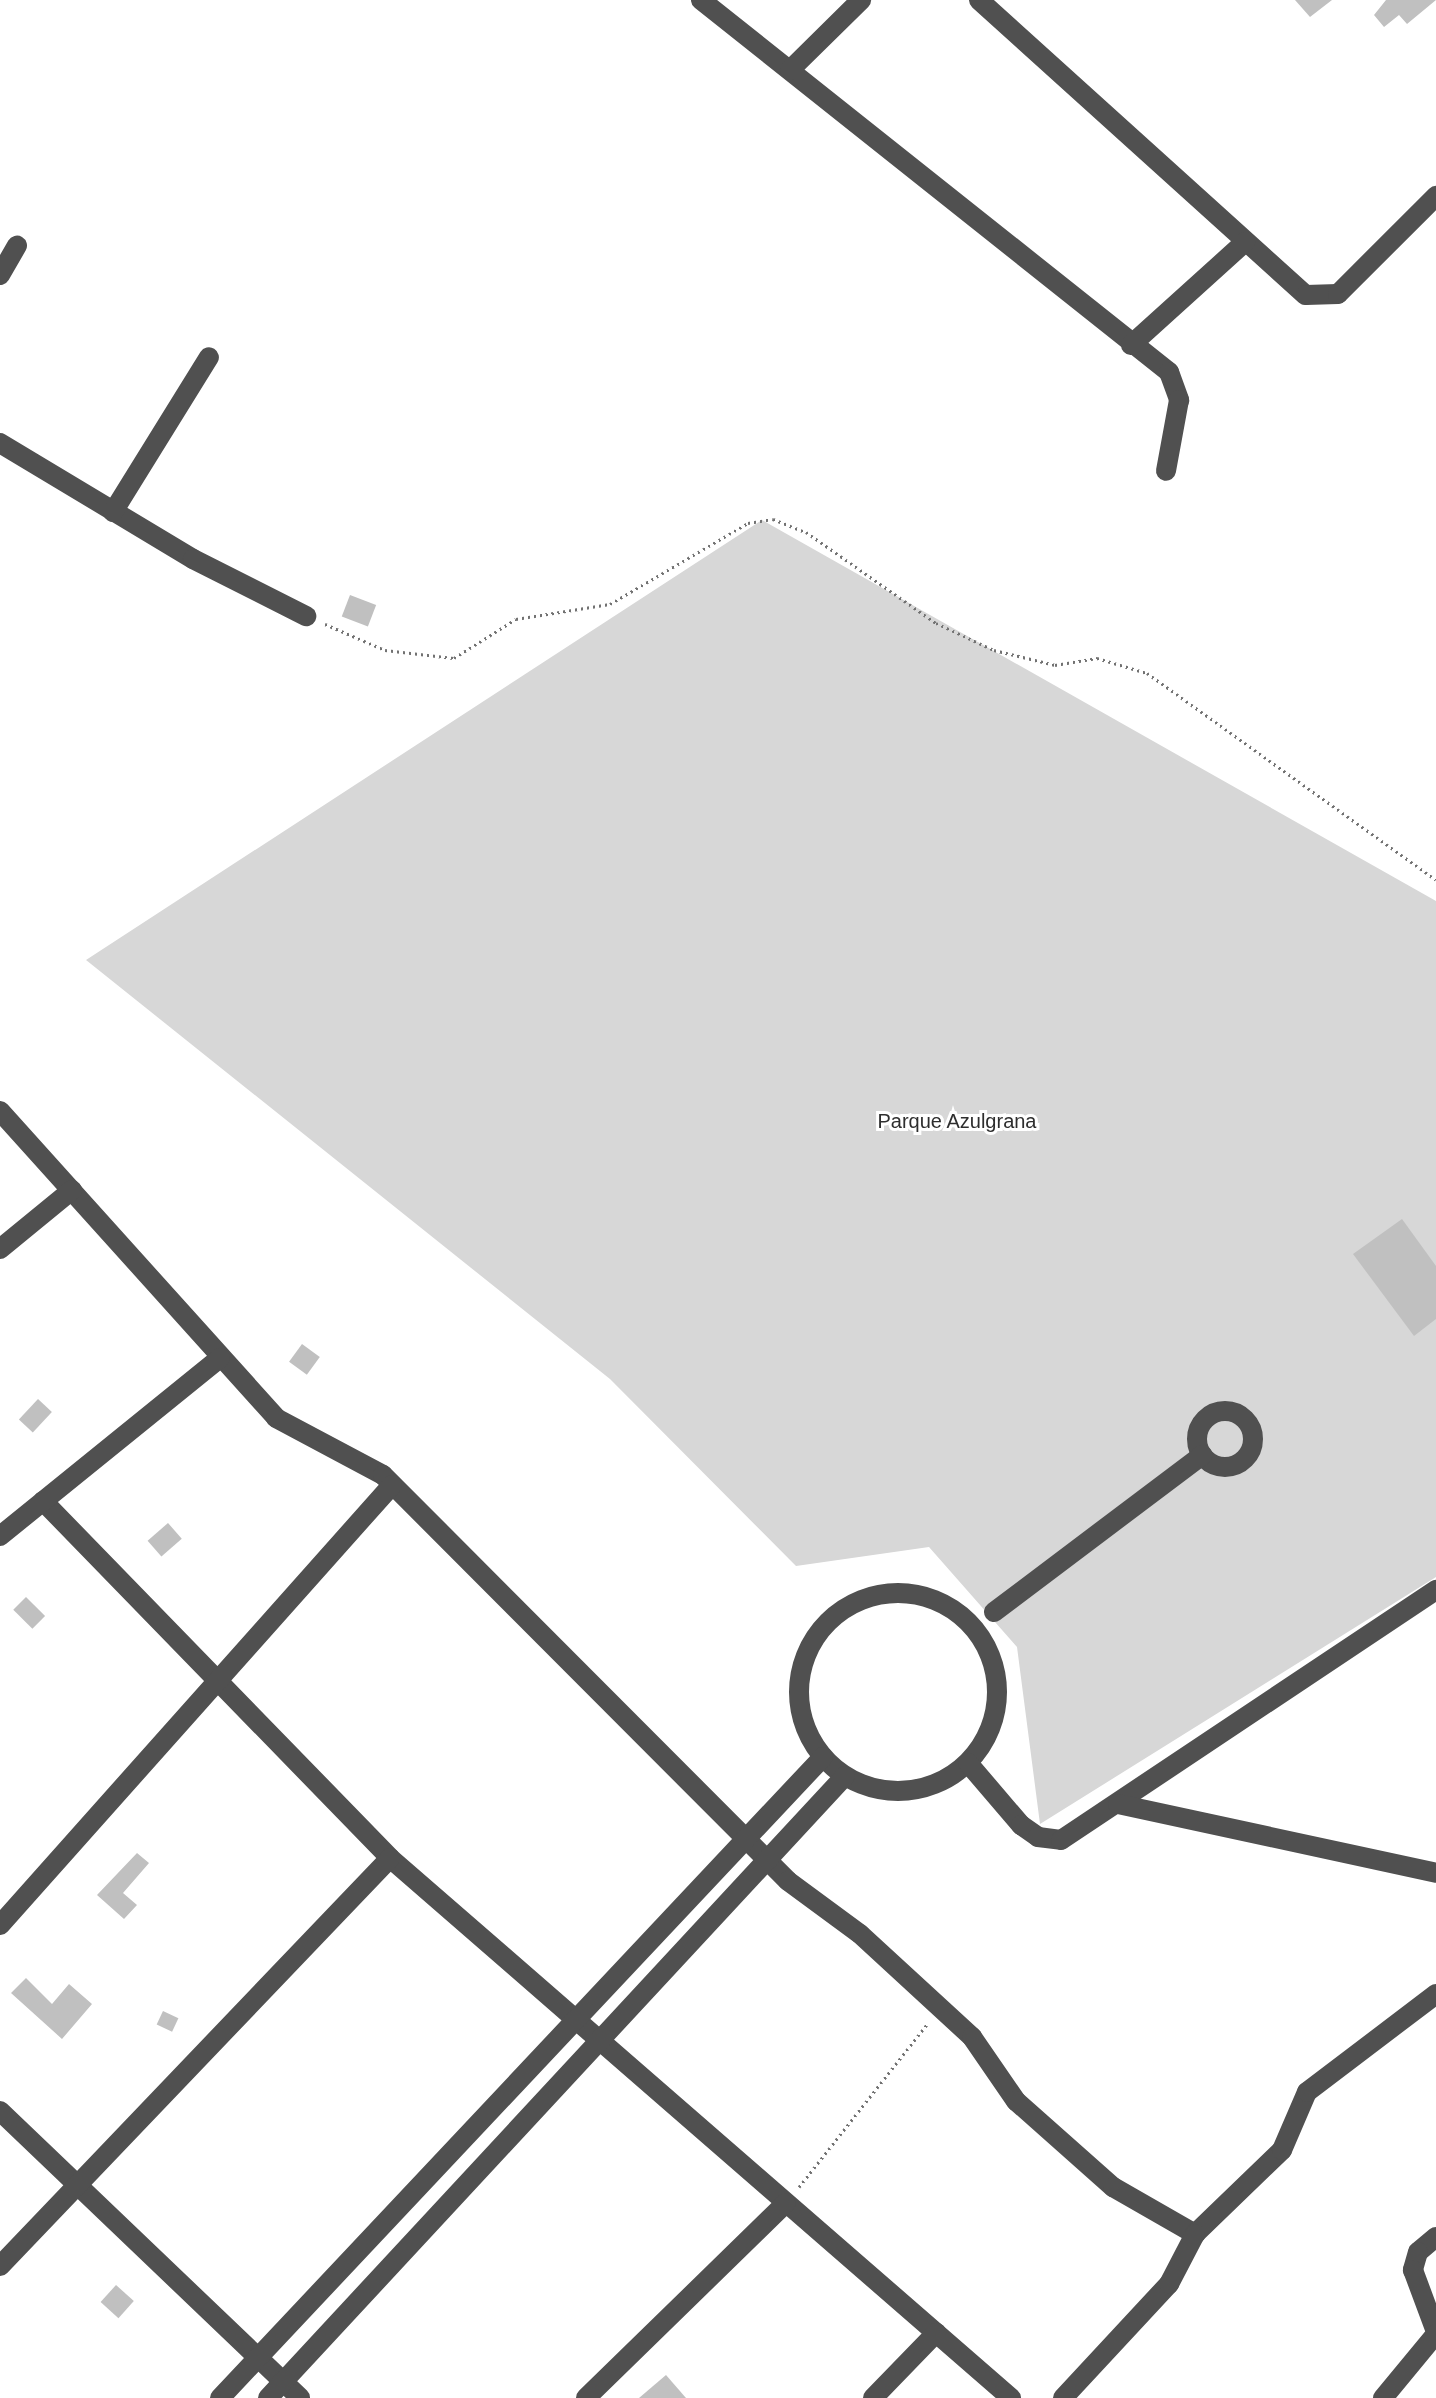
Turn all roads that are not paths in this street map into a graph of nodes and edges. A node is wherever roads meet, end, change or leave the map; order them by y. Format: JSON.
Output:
{"nodes":[{"id":1,"x":701,"y":0,"type":"edge"},
{"id":2,"x":861,"y":0,"type":"edge"},
{"id":3,"x":979,"y":0,"type":"edge"},
{"id":4,"x":790,"y":70,"type":"junction"},
{"id":5,"x":1436,"y":196,"type":"edge"},
{"id":6,"x":1245,"y":242,"type":"junction"},
{"id":7,"x":17,"y":246,"type":"dead end"},
{"id":8,"x":0,"y":275,"type":"edge"},
{"id":9,"x":1131,"y":345,"type":"junction"},
{"id":10,"x":209,"y":357,"type":"dead end"},
{"id":11,"x":0,"y":443,"type":"edge"},
{"id":12,"x":1166,"y":471,"type":"dead end"},
{"id":13,"x":113,"y":512,"type":"junction"},
{"id":14,"x":306,"y":616,"type":"road end"},
{"id":15,"x":0,"y":1111,"type":"edge"},
{"id":16,"x":72,"y":1190,"type":"junction"},
{"id":17,"x":0,"y":1249,"type":"edge"},
{"id":18,"x":220,"y":1358,"type":"junction"},
{"id":19,"x":1202,"y":1455,"type":"dead end"},
{"id":20,"x":392,"y":1485,"type":"junction"},
{"id":21,"x":43,"y":1501,"type":"junction"},
{"id":22,"x":0,"y":1536,"type":"edge"},
{"id":23,"x":1436,"y":1590,"type":"edge"},
{"id":24,"x":984,"y":1619,"type":"junction"},
{"id":25,"x":221,"y":1676,"type":"junction"},
{"id":26,"x":823,"y":1757,"type":"junction"},
{"id":27,"x":968,"y":1763,"type":"junction"},
{"id":28,"x":845,"y":1776,"type":"junction"},
{"id":29,"x":1118,"y":1804,"type":"junction"},
{"id":30,"x":746,"y":1836,"type":"junction"},
{"id":31,"x":390,"y":1858,"type":"junction"},
{"id":32,"x":771,"y":1863,"type":"junction"},
{"id":33,"x":1436,"y":1873,"type":"edge"},
{"id":34,"x":0,"y":1925,"type":"edge"},
{"id":35,"x":1436,"y":1994,"type":"edge"},
{"id":36,"x":572,"y":2023,"type":"junction"},
{"id":37,"x":599,"y":2043,"type":"junction"},
{"id":38,"x":0,"y":2111,"type":"edge"},
{"id":39,"x":82,"y":2187,"type":"junction"},
{"id":40,"x":786,"y":2203,"type":"junction"},
{"id":41,"x":1195,"y":2234,"type":"junction"},
{"id":42,"x":1436,"y":2237,"type":"edge"},
{"id":43,"x":0,"y":2266,"type":"edge"},
{"id":44,"x":936,"y":2333,"type":"junction"},
{"id":45,"x":1436,"y":2333,"type":"edge"},
{"id":46,"x":258,"y":2358,"type":"junction"},
{"id":47,"x":284,"y":2381,"type":"junction"},
{"id":48,"x":220,"y":2398,"type":"edge"},
{"id":49,"x":268,"y":2398,"type":"edge"},
{"id":50,"x":300,"y":2398,"type":"edge"},
{"id":51,"x":586,"y":2398,"type":"edge"},
{"id":52,"x":873,"y":2398,"type":"edge"},
{"id":53,"x":1011,"y":2398,"type":"edge"},
{"id":54,"x":1063,"y":2398,"type":"edge"},
{"id":55,"x":1383,"y":2398,"type":"edge"}],
"edges":[{"from":1,"to":4,"type":"street"},
{"from":2,"to":4,"type":"street"},
{"from":3,"to":6,"type":"street"},
{"from":4,"to":9,"type":"street"},
{"from":5,"to":6,"type":"street"},
{"from":6,"to":9,"type":"street"},
{"from":7,"to":8,"type":"street"},
{"from":9,"to":12,"type":"street"},
{"from":10,"to":13,"type":"street"},
{"from":11,"to":13,"type":"street"},
{"from":13,"to":14,"type":"street"},
{"from":15,"to":16,"type":"street"},
{"from":16,"to":17,"type":"street"},
{"from":16,"to":18,"type":"street"},
{"from":18,"to":20,"type":"street"},
{"from":18,"to":21,"type":"street"},
{"from":19,"to":24,"type":"street"},
{"from":20,"to":25,"type":"street"},
{"from":20,"to":30,"type":"street"},
{"from":21,"to":22,"type":"street"},
{"from":21,"to":25,"type":"street"},
{"from":23,"to":29,"type":"street"},
{"from":24,"to":26,"type":"street"},
{"from":24,"to":27,"type":"street"},
{"from":25,"to":31,"type":"street"},
{"from":25,"to":34,"type":"street"},
{"from":26,"to":28,"type":"street"},
{"from":26,"to":30,"type":"street"},
{"from":27,"to":28,"type":"street"},
{"from":27,"to":29,"type":"street"},
{"from":28,"to":32,"type":"street"},
{"from":29,"to":33,"type":"street"},
{"from":30,"to":32,"type":"street"},
{"from":30,"to":36,"type":"street"},
{"from":31,"to":36,"type":"street"},
{"from":31,"to":39,"type":"street"},
{"from":32,"to":37,"type":"street"},
{"from":32,"to":41,"type":"street"},
{"from":35,"to":41,"type":"street"},
{"from":36,"to":37,"type":"street"},
{"from":36,"to":46,"type":"street"},
{"from":37,"to":40,"type":"street"},
{"from":37,"to":47,"type":"street"},
{"from":38,"to":39,"type":"street"},
{"from":39,"to":43,"type":"street"},
{"from":39,"to":46,"type":"street"},
{"from":40,"to":44,"type":"street"},
{"from":40,"to":51,"type":"street"},
{"from":41,"to":54,"type":"street"},
{"from":42,"to":45,"type":"street"},
{"from":44,"to":52,"type":"street"},
{"from":44,"to":53,"type":"street"},
{"from":45,"to":55,"type":"street"},
{"from":46,"to":47,"type":"street"},
{"from":46,"to":48,"type":"street"},
{"from":47,"to":49,"type":"street"},
{"from":47,"to":50,"type":"street"}]}
